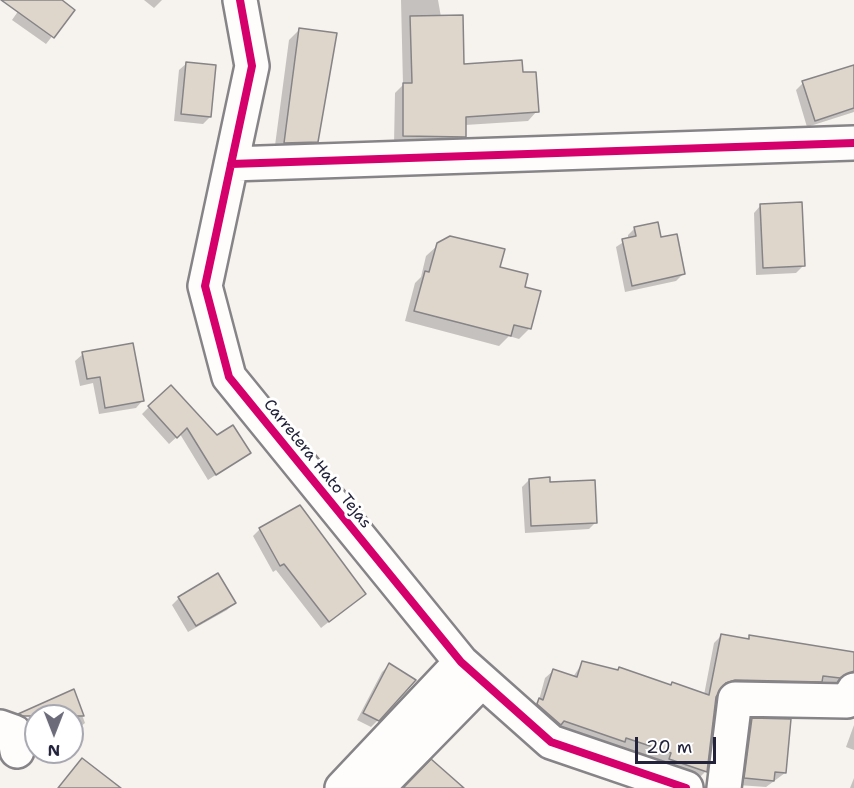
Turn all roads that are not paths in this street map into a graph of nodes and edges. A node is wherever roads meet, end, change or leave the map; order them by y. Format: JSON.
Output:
{"nodes":[{"id":1,"x":240,"y":0,"type":"edge"},
{"id":2,"x":854,"y":143,"type":"edge"},
{"id":3,"x":231,"y":164,"type":"junction"},
{"id":4,"x":472,"y":671,"type":"junction"},
{"id":5,"x":854,"y":690,"type":"edge"},
{"id":6,"x":342,"y":788,"type":"edge"},
{"id":7,"x":380,"y":788,"type":"edge"},
{"id":8,"x":686,"y":788,"type":"edge"},
{"id":9,"x":724,"y":788,"type":"edge"}],
"edges":[{"from":1,"to":3,"type":"street","name":"Carretera Hato Tejas"},
{"from":2,"to":3,"type":"street"},
{"from":3,"to":4,"type":"street","name":"Carretera Hato Tejas"},
{"from":4,"to":6,"type":"street"},
{"from":4,"to":7,"type":"street"},
{"from":4,"to":8,"type":"street","name":"Carretera Hato Tejas"},
{"from":5,"to":9,"type":"street"}]}
